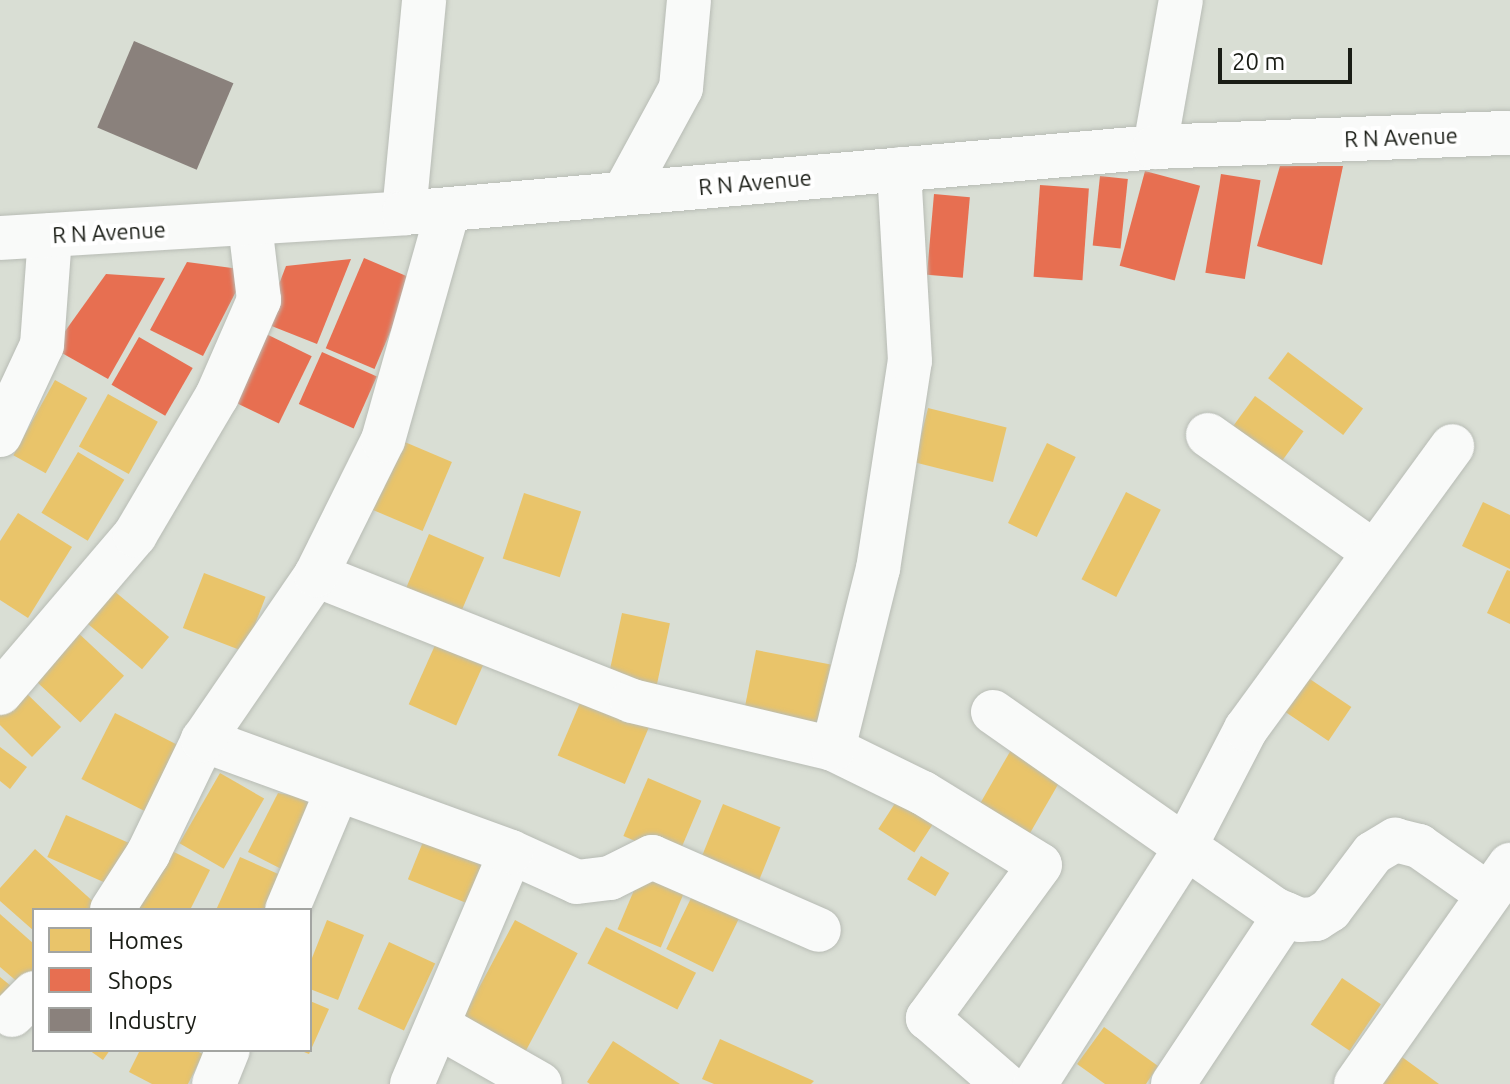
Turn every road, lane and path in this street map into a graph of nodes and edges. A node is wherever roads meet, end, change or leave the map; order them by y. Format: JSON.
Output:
{"nodes":[{"id":1,"x":424,"y":0,"type":"edge"},
{"id":2,"x":689,"y":0,"type":"edge"},
{"id":3,"x":1181,"y":0,"type":"edge"},
{"id":4,"x":1510,"y":133,"type":"edge"},
{"id":5,"x":1155,"y":147,"type":"junction"},
{"id":6,"x":899,"y":169,"type":"junction"},
{"id":7,"x":624,"y":193,"type":"junction"},
{"id":8,"x":448,"y":210,"type":"junction"},
{"id":9,"x":404,"y":213,"type":"junction"},
{"id":10,"x":250,"y":225,"type":"junction"},
{"id":11,"x":50,"y":235,"type":"junction"},
{"id":12,"x":0,"y":238,"type":"edge"},
{"id":13,"x":0,"y":435,"type":"edge"},
{"id":14,"x":1208,"y":435,"type":"dead end"},
{"id":15,"x":1452,"y":446,"type":"dead end"},
{"id":16,"x":1374,"y":552,"type":"junction"},
{"id":17,"x":316,"y":575,"type":"junction"},
{"id":18,"x":0,"y":693,"type":"edge"},
{"id":19,"x":993,"y":712,"type":"dead end"},
{"id":20,"x":203,"y":740,"type":"junction"},
{"id":21,"x":833,"y":749,"type":"junction"},
{"id":22,"x":337,"y":791,"type":"junction"},
{"id":23,"x":1186,"y":844,"type":"junction"},
{"id":24,"x":511,"y":852,"type":"junction"},
{"id":25,"x":1500,"y":880,"type":"edge"},
{"id":26,"x":113,"y":908,"type":"edge"},
{"id":27,"x":288,"y":908,"type":"edge"},
{"id":28,"x":1286,"y":914,"type":"junction"},
{"id":29,"x":819,"y":930,"type":"dead end"},
{"id":30,"x":438,"y":1026,"type":"junction"},
{"id":31,"x":227,"y":1052,"type":"edge"},
{"id":32,"x":214,"y":1084,"type":"edge"},
{"id":33,"x":412,"y":1084,"type":"edge"},
{"id":34,"x":540,"y":1084,"type":"edge"},
{"id":35,"x":1004,"y":1084,"type":"edge"},
{"id":36,"x":1035,"y":1084,"type":"edge"},
{"id":37,"x":1173,"y":1084,"type":"edge"},
{"id":38,"x":1356,"y":1084,"type":"edge"}],
"edges":[{"from":1,"to":9,"type":"street"},
{"from":2,"to":7,"type":"street"},
{"from":3,"to":5,"type":"street"},
{"from":4,"to":5,"type":"street","name":"R N Avenue"},
{"from":5,"to":6,"type":"street","name":"R N Avenue"},
{"from":6,"to":7,"type":"street","name":"R N Avenue"},
{"from":6,"to":21,"type":"street"},
{"from":7,"to":8,"type":"street","name":"R N Avenue"},
{"from":8,"to":9,"type":"street","name":"R N Avenue"},
{"from":8,"to":17,"type":"street"},
{"from":9,"to":10,"type":"street","name":"R N Avenue"},
{"from":10,"to":11,"type":"street","name":"R N Avenue"},
{"from":10,"to":18,"type":"street"},
{"from":11,"to":12,"type":"street","name":"R N Avenue"},
{"from":11,"to":13,"type":"street"},
{"from":14,"to":16,"type":"street"},
{"from":15,"to":16,"type":"street"},
{"from":16,"to":23,"type":"street"},
{"from":17,"to":20,"type":"street"},
{"from":17,"to":21,"type":"street"},
{"from":19,"to":23,"type":"street"},
{"from":20,"to":22,"type":"street"},
{"from":20,"to":26,"type":"street"},
{"from":21,"to":35,"type":"street"},
{"from":22,"to":24,"type":"street"},
{"from":22,"to":27,"type":"street"},
{"from":23,"to":28,"type":"street"},
{"from":23,"to":36,"type":"street"},
{"from":24,"to":29,"type":"street"},
{"from":24,"to":30,"type":"street"},
{"from":25,"to":28,"type":"street"},
{"from":25,"to":38,"type":"street"},
{"from":28,"to":37,"type":"street"},
{"from":30,"to":33,"type":"street"},
{"from":30,"to":34,"type":"street"},
{"from":31,"to":32,"type":"street"}]}
